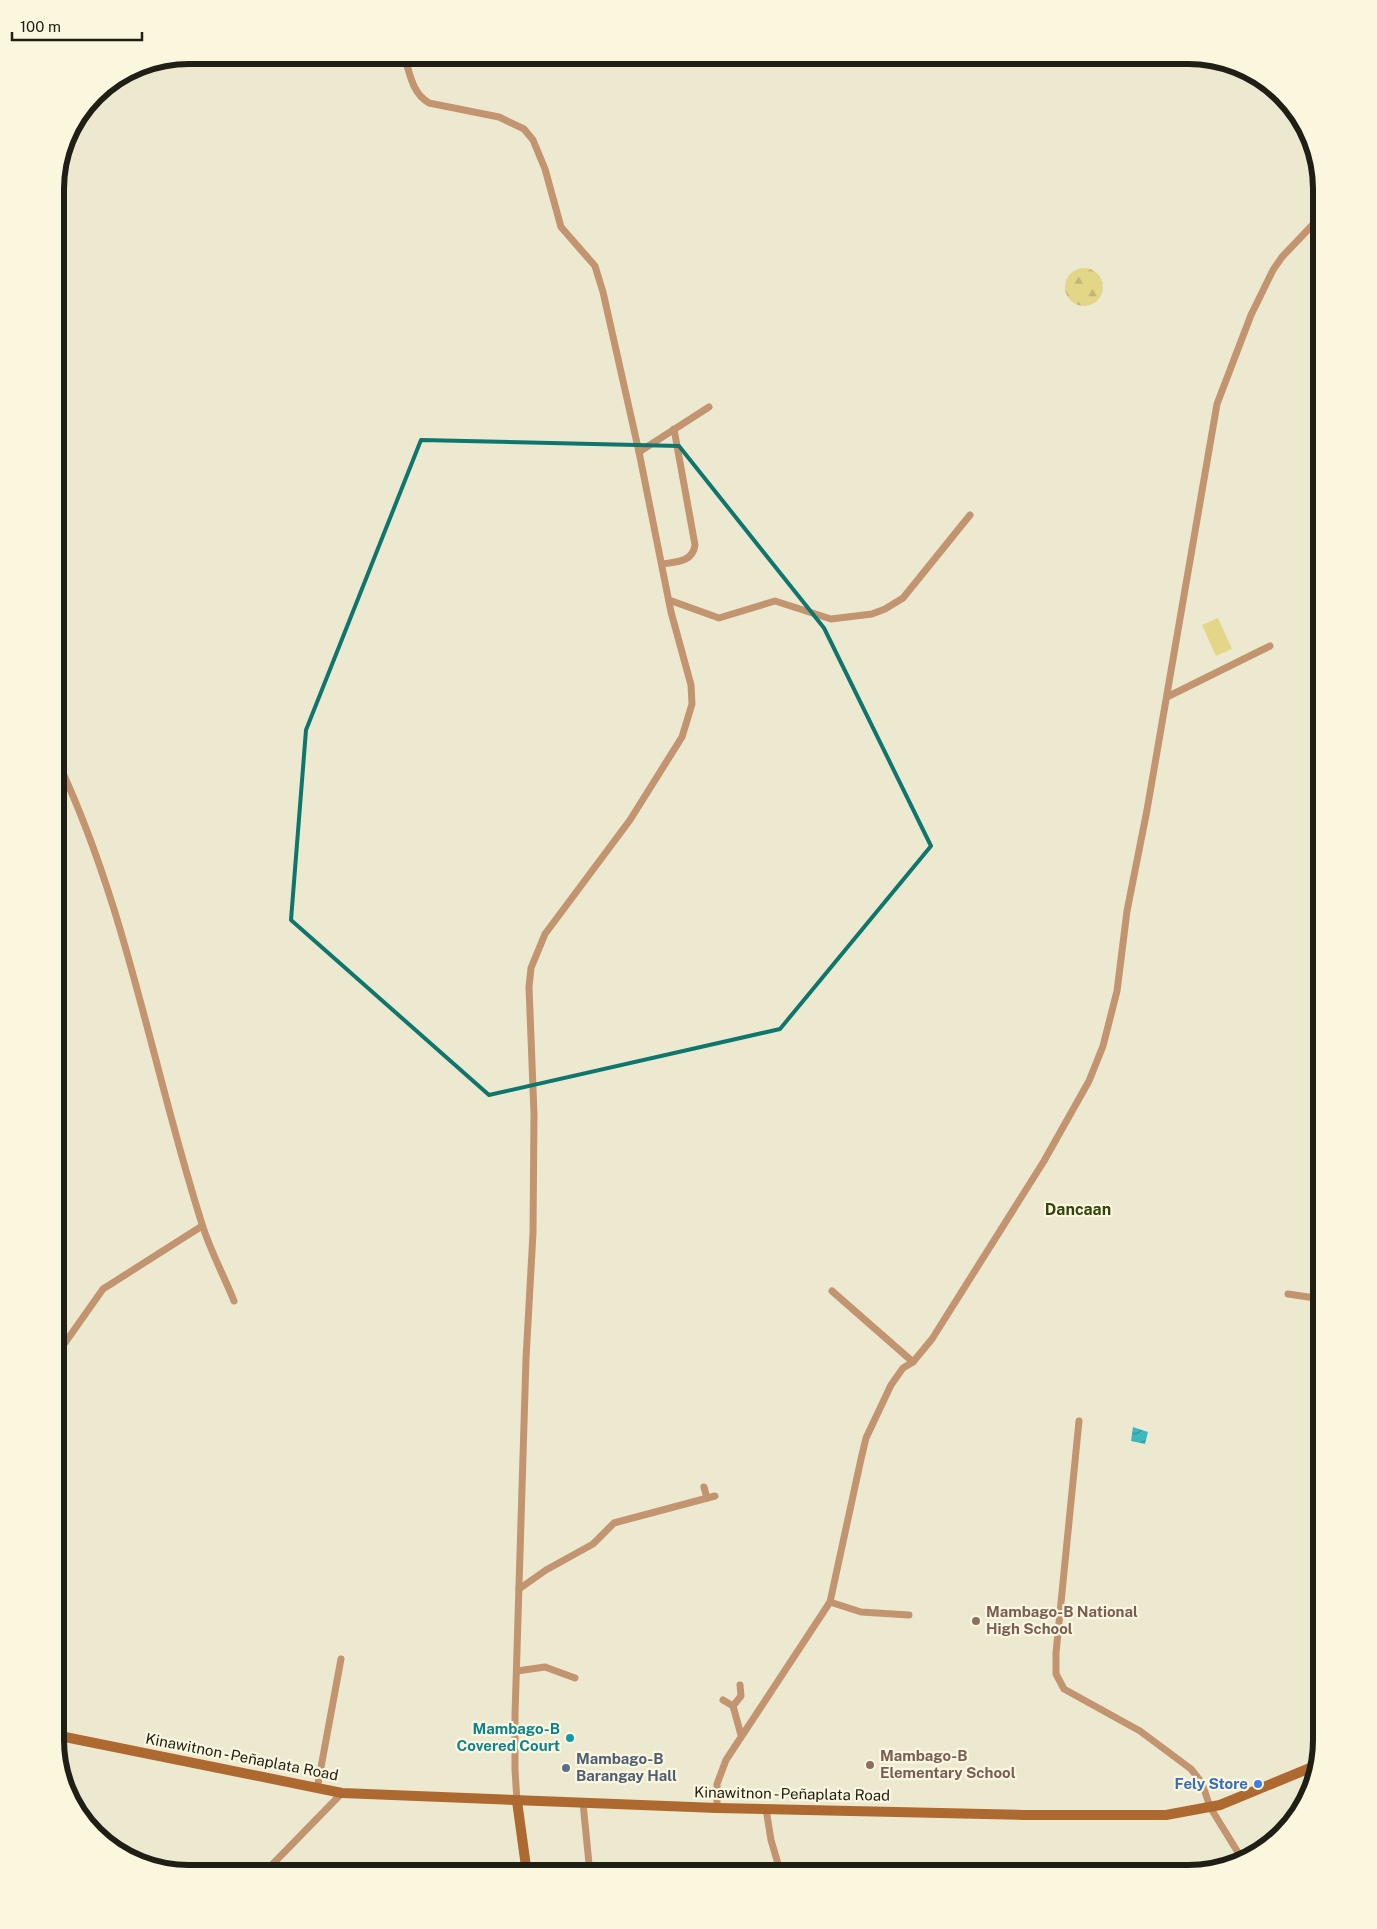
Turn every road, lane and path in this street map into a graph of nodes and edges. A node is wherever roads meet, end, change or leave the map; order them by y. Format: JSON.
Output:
{"nodes":[{"id":1,"x":407,"y":64,"type":"edge"},
{"id":2,"x":1313,"y":224,"type":"edge"},
{"id":3,"x":709,"y":407,"type":"dead end"},
{"id":4,"x":674,"y":429,"type":"junction"},
{"id":5,"x":639,"y":452,"type":"junction"},
{"id":6,"x":970,"y":515,"type":"dead end"},
{"id":7,"x":662,"y":564,"type":"junction"},
{"id":8,"x":668,"y":600,"type":"junction"},
{"id":9,"x":1270,"y":646,"type":"dead end"},
{"id":10,"x":1167,"y":697,"type":"junction"},
{"id":11,"x":64,"y":778,"type":"edge"},
{"id":12,"x":202,"y":1226,"type":"junction"},
{"id":13,"x":832,"y":1291,"type":"dead end"},
{"id":14,"x":1288,"y":1294,"type":"dead end"},
{"id":15,"x":1313,"y":1298,"type":"edge"},
{"id":16,"x":234,"y":1301,"type":"dead end"},
{"id":17,"x":64,"y":1344,"type":"edge"},
{"id":18,"x":913,"y":1362,"type":"junction"},
{"id":19,"x":1079,"y":1421,"type":"dead end"},
{"id":20,"x":704,"y":1487,"type":"dead end"},
{"id":21,"x":715,"y":1496,"type":"dead end"},
{"id":22,"x":707,"y":1498,"type":"junction"},
{"id":23,"x":519,"y":1589,"type":"junction"},
{"id":24,"x":830,"y":1602,"type":"junction"},
{"id":25,"x":909,"y":1615,"type":"dead end"},
{"id":26,"x":341,"y":1660,"type":"dead end"},
{"id":27,"x":517,"y":1671,"type":"junction"},
{"id":28,"x":575,"y":1678,"type":"dead end"},
{"id":29,"x":740,"y":1685,"type":"dead end"},
{"id":30,"x":723,"y":1700,"type":"dead end"},
{"id":31,"x":733,"y":1706,"type":"junction"},
{"id":32,"x":741,"y":1735,"type":"junction"},
{"id":33,"x":64,"y":1737,"type":"edge"},
{"id":34,"x":1310,"y":1768,"type":"edge"},
{"id":35,"x":317,"y":1789,"type":"junction"},
{"id":36,"x":342,"y":1793,"type":"junction"},
{"id":37,"x":517,"y":1801,"type":"junction"},
{"id":38,"x":583,"y":1804,"type":"junction"},
{"id":39,"x":1210,"y":1807,"type":"junction"},
{"id":40,"x":717,"y":1808,"type":"junction"},
{"id":41,"x":766,"y":1809,"type":"junction"},
{"id":42,"x":1239,"y":1855,"type":"edge"},
{"id":43,"x":271,"y":1865,"type":"edge"},
{"id":44,"x":525,"y":1865,"type":"edge"},
{"id":45,"x":589,"y":1865,"type":"edge"},
{"id":46,"x":779,"y":1865,"type":"edge"}],
"edges":[{"from":1,"to":5,"type":"street"},
{"from":2,"to":10,"type":"street"},
{"from":3,"to":4,"type":"street"},
{"from":4,"to":5,"type":"street"},
{"from":4,"to":7,"type":"street"},
{"from":5,"to":7,"type":"street"},
{"from":6,"to":8,"type":"street"},
{"from":7,"to":8,"type":"street"},
{"from":8,"to":23,"type":"street"},
{"from":9,"to":10,"type":"street"},
{"from":10,"to":18,"type":"street"},
{"from":11,"to":12,"type":"street"},
{"from":12,"to":16,"type":"street"},
{"from":12,"to":17,"type":"street"},
{"from":13,"to":18,"type":"street"},
{"from":14,"to":15,"type":"street"},
{"from":18,"to":24,"type":"street"},
{"from":19,"to":39,"type":"street"},
{"from":20,"to":22,"type":"street"},
{"from":21,"to":22,"type":"street"},
{"from":22,"to":23,"type":"street"},
{"from":23,"to":27,"type":"street"},
{"from":24,"to":25,"type":"street"},
{"from":24,"to":32,"type":"street"},
{"from":26,"to":35,"type":"street"},
{"from":27,"to":28,"type":"street"},
{"from":27,"to":37,"type":"street"},
{"from":29,"to":31,"type":"street"},
{"from":30,"to":31,"type":"street"},
{"from":31,"to":32,"type":"street"},
{"from":32,"to":40,"type":"street"},
{"from":33,"to":35,"type":"street","name":"Kinawitnon - Peñaplata Road"},
{"from":34,"to":39,"type":"street","name":"Kinawitnon - Peñaplata Road"},
{"from":35,"to":36,"type":"street","name":"Kinawitnon - Peñaplata Road"},
{"from":36,"to":37,"type":"street","name":"Kinawitnon - Peñaplata Road"},
{"from":36,"to":43,"type":"street"},
{"from":37,"to":38,"type":"street","name":"Kinawitnon - Peñaplata Road"},
{"from":37,"to":44,"type":"street"},
{"from":38,"to":40,"type":"street","name":"Kinawitnon - Peñaplata Road"},
{"from":38,"to":45,"type":"street"},
{"from":39,"to":41,"type":"street","name":"Kinawitnon - Peñaplata Road"},
{"from":39,"to":42,"type":"street"},
{"from":40,"to":41,"type":"street","name":"Kinawitnon - Peñaplata Road"},
{"from":41,"to":46,"type":"street"}]}
